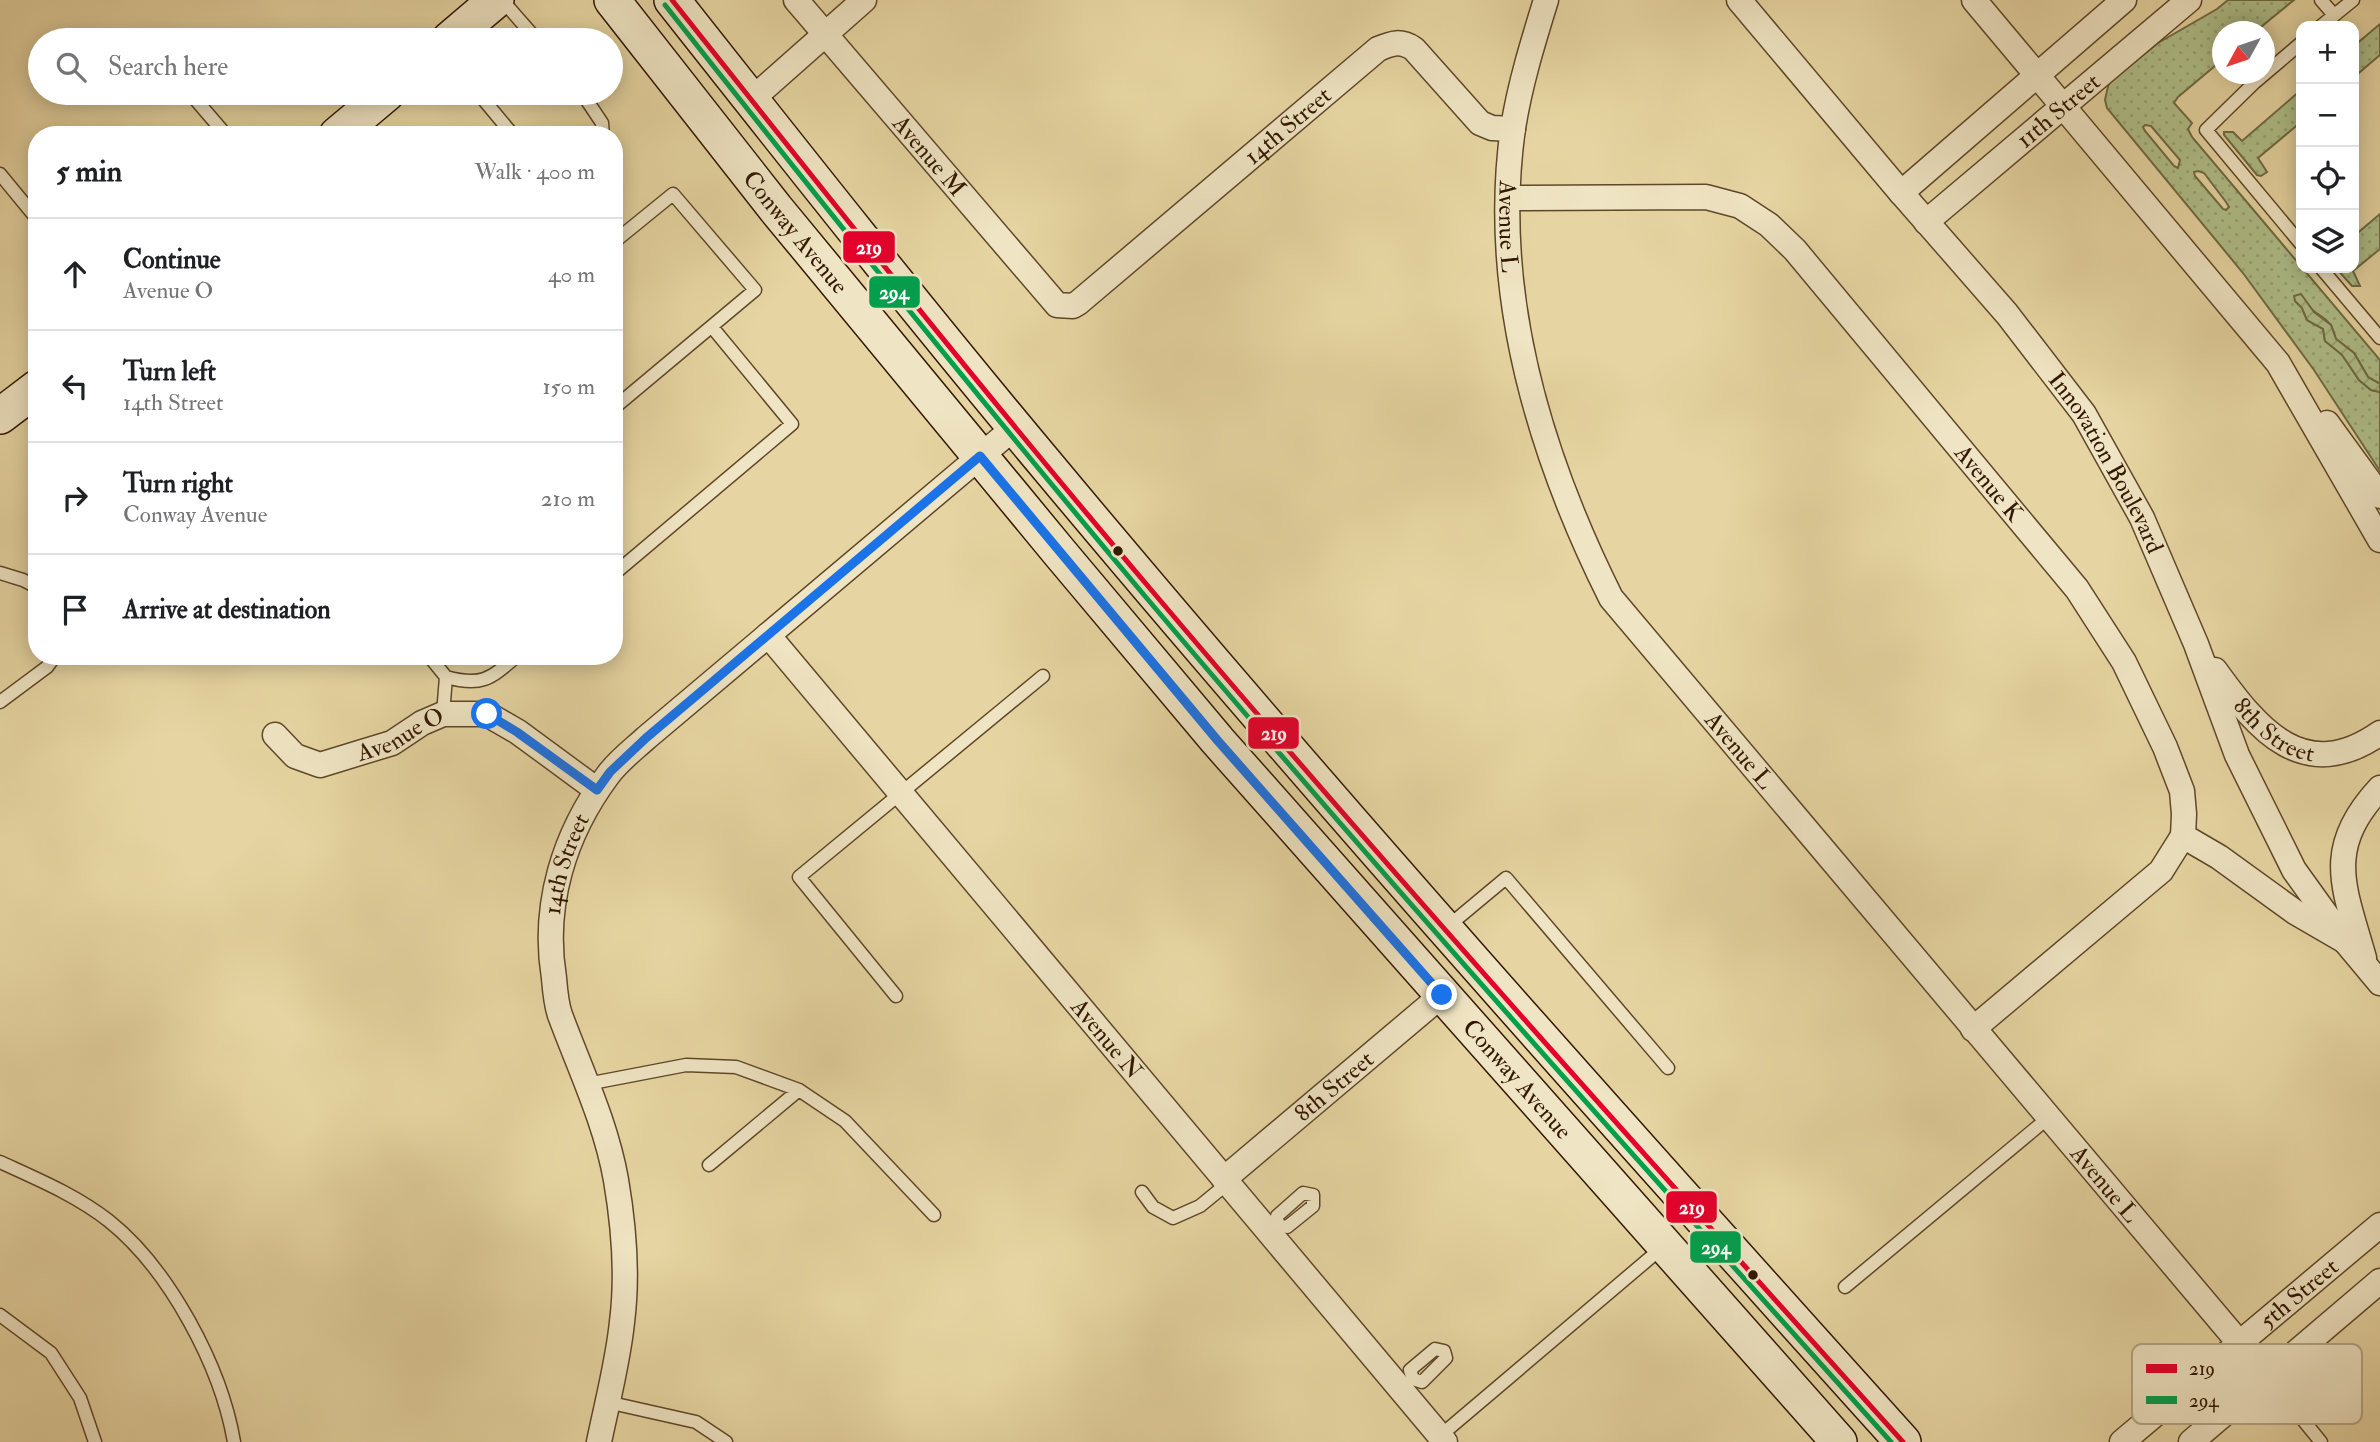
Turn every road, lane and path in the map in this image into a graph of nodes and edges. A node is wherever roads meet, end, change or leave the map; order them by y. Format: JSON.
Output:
{"nodes":[{"id":1,"x":496,"y":0,"type":"edge"},
{"id":2,"x":502,"y":0,"type":"edge"},
{"id":3,"x":612,"y":0,"type":"edge"},
{"id":4,"x":672,"y":0,"type":"edge"},
{"id":5,"x":796,"y":0,"type":"edge"},
{"id":6,"x":864,"y":0,"type":"edge"},
{"id":7,"x":1546,"y":0,"type":"edge"},
{"id":8,"x":1739,"y":0,"type":"edge"},
{"id":9,"x":1974,"y":0,"type":"edge"},
{"id":10,"x":2124,"y":0,"type":"edge"},
{"id":11,"x":2189,"y":0,"type":"edge"},
{"id":12,"x":2321,"y":0,"type":"edge"},
{"id":13,"x":2353,"y":0,"type":"edge"},
{"id":14,"x":2334,"y":15,"type":"junction"},
{"id":15,"x":2327,"y":21,"type":"edge"},
{"id":16,"x":463,"y":28,"type":"edge"},
{"id":17,"x":526,"y":28,"type":"edge"},
{"id":18,"x":824,"y":33,"type":"junction"},
{"id":19,"x":2296,"y":47,"type":"edge"},
{"id":20,"x":2036,"y":75,"type":"junction"},
{"id":21,"x":751,"y":100,"type":"junction"},
{"id":22,"x":200,"y":105,"type":"edge"},
{"id":23,"x":373,"y":105,"type":"edge"},
{"id":24,"x":488,"y":105,"type":"edge"},
{"id":25,"x":590,"y":105,"type":"edge"},
{"id":26,"x":2064,"y":107,"type":"junction"},
{"id":27,"x":218,"y":126,"type":"edge"},
{"id":28,"x":348,"y":126,"type":"edge"},
{"id":29,"x":506,"y":126,"type":"edge"},
{"id":30,"x":602,"y":126,"type":"edge"},
{"id":31,"x":1513,"y":130,"type":"junction"},
{"id":32,"x":0,"y":174,"type":"edge"},
{"id":33,"x":1901,"y":193,"type":"junction"},
{"id":34,"x":1509,"y":198,"type":"junction"},
{"id":35,"x":28,"y":208,"type":"edge"},
{"id":36,"x":1926,"y":222,"type":"junction"},
{"id":37,"x":623,"y":235,"type":"edge"},
{"id":38,"x":2296,"y":238,"type":"edge"},
{"id":39,"x":2325,"y":273,"type":"edge"},
{"id":40,"x":1065,"y":306,"type":"joint"},
{"id":41,"x":712,"y":327,"type":"junction"},
{"id":42,"x":2380,"y":338,"type":"edge"},
{"id":43,"x":2278,"y":363,"type":"junction"},
{"id":44,"x":28,"y":395,"type":"edge"},
{"id":45,"x":623,"y":401,"type":"edge"},
{"id":46,"x":0,"y":416,"type":"edge"},
{"id":47,"x":1015,"y":427,"type":"junction"},
{"id":48,"x":980,"y":456,"type":"junction"},
{"id":49,"x":2380,"y":496,"type":"edge"},
{"id":50,"x":2380,"y":540,"type":"edge"},
{"id":51,"x":623,"y":566,"type":"edge"},
{"id":52,"x":0,"y":573,"type":"edge"},
{"id":53,"x":28,"y":582,"type":"edge"},
{"id":54,"x":768,"y":635,"type":"junction"},
{"id":55,"x":2196,"y":644,"type":"junction"},
{"id":56,"x":48,"y":665,"type":"edge"},
{"id":57,"x":436,"y":665,"type":"edge"},
{"id":58,"x":506,"y":665,"type":"edge"},
{"id":59,"x":1043,"y":676,"type":"dead end"},
{"id":60,"x":446,"y":677,"type":"junction"},
{"id":61,"x":0,"y":702,"type":"edge"},
{"id":62,"x":443,"y":714,"type":"junction"},
{"id":63,"x":2380,"y":733,"type":"edge"},
{"id":64,"x":275,"y":735,"type":"dead end"},
{"id":65,"x":2380,"y":788,"type":"edge"},
{"id":66,"x":597,"y":790,"type":"junction"},
{"id":67,"x":900,"y":794,"type":"junction"},
{"id":68,"x":2183,"y":836,"type":"junction"},
{"id":69,"x":1446,"y":928,"type":"junction"},
{"id":70,"x":2344,"y":941,"type":"junction"},
{"id":71,"x":2373,"y":975,"type":"edge"},
{"id":72,"x":1442,"y":995,"type":"junction"},
{"id":73,"x":896,"y":996,"type":"dead end"},
{"id":74,"x":1973,"y":1030,"type":"junction"},
{"id":75,"x":1668,"y":1068,"type":"dead end"},
{"id":76,"x":587,"y":1084,"type":"junction"},
{"id":77,"x":799,"y":1090,"type":"junction"},
{"id":78,"x":2048,"y":1118,"type":"junction"},
{"id":79,"x":0,"y":1162,"type":"edge"},
{"id":80,"x":709,"y":1165,"type":"dead end"},
{"id":81,"x":1226,"y":1181,"type":"junction"},
{"id":82,"x":1142,"y":1192,"type":"dead end"},
{"id":83,"x":934,"y":1215,"type":"dead end"},
{"id":84,"x":2380,"y":1225,"type":"edge"},
{"id":85,"x":1665,"y":1246,"type":"junction"},
{"id":86,"x":2380,"y":1281,"type":"edge"},
{"id":87,"x":1845,"y":1287,"type":"dead end"},
{"id":88,"x":0,"y":1315,"type":"edge"},
{"id":89,"x":2239,"y":1344,"type":"joint"},
{"id":90,"x":2306,"y":1344,"type":"edge"},
{"id":91,"x":607,"y":1402,"type":"junction"},
{"id":92,"x":2144,"y":1424,"type":"edge"},
{"id":93,"x":2212,"y":1424,"type":"edge"},
{"id":94,"x":2306,"y":1424,"type":"edge"},
{"id":95,"x":1443,"y":1439,"type":"edge"},
{"id":96,"x":95,"y":1442,"type":"edge"},
{"id":97,"x":234,"y":1442,"type":"edge"},
{"id":98,"x":599,"y":1442,"type":"edge"},
{"id":99,"x":726,"y":1442,"type":"edge"},
{"id":100,"x":1839,"y":1442,"type":"edge"},
{"id":101,"x":1903,"y":1442,"type":"edge"},
{"id":102,"x":2123,"y":1442,"type":"edge"},
{"id":103,"x":2191,"y":1442,"type":"edge"},
{"id":104,"x":2321,"y":1442,"type":"edge"}],
"edges":[{"from":1,"to":16,"type":"street"},
{"from":2,"to":17,"type":"lane"},
{"from":3,"to":48,"type":"street","name":"Conway Avenue"},
{"from":4,"to":21,"type":"street","name":"Conway Avenue"},
{"from":5,"to":18,"type":"street","name":"Avenue M"},
{"from":6,"to":18,"type":"street"},
{"from":7,"to":31,"type":"street","name":"Avenue L"},
{"from":8,"to":33,"type":"street","name":"Innovation Boulevard"},
{"from":9,"to":20,"type":"street"},
{"from":10,"to":20,"type":"street","name":"11th Street"},
{"from":11,"to":26,"type":"street","name":"11th Street"},
{"from":12,"to":14,"type":"lane"},
{"from":13,"to":14,"type":"lane"},
{"from":14,"to":15,"type":"lane"},
{"from":18,"to":21,"type":"street"},
{"from":18,"to":40,"type":"street","name":"Avenue M"},
{"from":19,"to":38,"type":"lane"},
{"from":20,"to":26,"type":"street"},
{"from":20,"to":33,"type":"street","name":"11th Street"},
{"from":21,"to":47,"type":"street","name":"Conway Avenue"},
{"from":22,"to":27,"type":"lane"},
{"from":23,"to":28,"type":"street"},
{"from":24,"to":29,"type":"lane"},
{"from":25,"to":30,"type":"lane"},
{"from":26,"to":36,"type":"street","name":"11th Street"},
{"from":26,"to":43,"type":"street"},
{"from":31,"to":34,"type":"street","name":"Avenue L"},
{"from":31,"to":40,"type":"street","name":"14th Street"},
{"from":32,"to":35,"type":"lane"},
{"from":33,"to":36,"type":"street","name":"Innovation Boulevard"},
{"from":34,"to":68,"type":"street","name":"Avenue K"},
{"from":34,"to":74,"type":"street","name":"Avenue L"},
{"from":36,"to":55,"type":"street","name":"Innovation Boulevard"},
{"from":37,"to":41,"type":"lane"},
{"from":39,"to":42,"type":"lane"},
{"from":41,"to":45,"type":"lane"},
{"from":41,"to":51,"type":"lane"},
{"from":43,"to":49,"type":"street"},
{"from":43,"to":50,"type":"street"},
{"from":44,"to":46,"type":"street"},
{"from":47,"to":48,"type":"street","name":"14th Street"},
{"from":47,"to":69,"type":"street","name":"Conway Avenue"},
{"from":48,"to":54,"type":"street","name":"14th Street"},
{"from":48,"to":72,"type":"street","name":"Conway Avenue"},
{"from":52,"to":53,"type":"lane"},
{"from":54,"to":66,"type":"street","name":"14th Street"},
{"from":54,"to":67,"type":"street","name":"Avenue N"},
{"from":55,"to":63,"type":"street","name":"8th Street"},
{"from":55,"to":70,"type":"street","name":"Innovation Boulevard"},
{"from":56,"to":61,"type":"lane"},
{"from":57,"to":60,"type":"lane"},
{"from":58,"to":60,"type":"lane"},
{"from":59,"to":67,"type":"lane"},
{"from":60,"to":62,"type":"lane"},
{"from":62,"to":64,"type":"street","name":"Avenue O"},
{"from":62,"to":66,"type":"street","name":"Avenue O"},
{"from":65,"to":71,"type":"street"},
{"from":66,"to":76,"type":"street","name":"14th Street"},
{"from":67,"to":73,"type":"lane"},
{"from":67,"to":81,"type":"street","name":"Avenue N"},
{"from":68,"to":70,"type":"street"},
{"from":68,"to":74,"type":"street"},
{"from":69,"to":75,"type":"lane"},
{"from":69,"to":101,"type":"street","name":"Conway Avenue"},
{"from":70,"to":71,"type":"street","name":"Innovation Boulevard"},
{"from":72,"to":81,"type":"street","name":"8th Street"},
{"from":72,"to":85,"type":"street","name":"Conway Avenue"},
{"from":74,"to":78,"type":"street","name":"Avenue L"},
{"from":76,"to":77,"type":"lane"},
{"from":76,"to":91,"type":"street","name":"14th Street"},
{"from":77,"to":80,"type":"lane"},
{"from":77,"to":83,"type":"lane"},
{"from":78,"to":87,"type":"lane"},
{"from":78,"to":89,"type":"street","name":"Avenue L"},
{"from":79,"to":97,"type":"lane"},
{"from":81,"to":82,"type":"lane"},
{"from":81,"to":95,"type":"street","name":"Avenue N"},
{"from":84,"to":89,"type":"street","name":"5th Street"},
{"from":85,"to":95,"type":"lane"},
{"from":85,"to":100,"type":"street","name":"Conway Avenue"},
{"from":86,"to":90,"type":"street","name":"5th Street"},
{"from":88,"to":96,"type":"lane"},
{"from":91,"to":98,"type":"street","name":"14th Street"},
{"from":91,"to":99,"type":"lane"},
{"from":92,"to":102,"type":"street","name":"5th Street"},
{"from":93,"to":103,"type":"street","name":"5th Street"},
{"from":94,"to":104,"type":"lane"}]}
